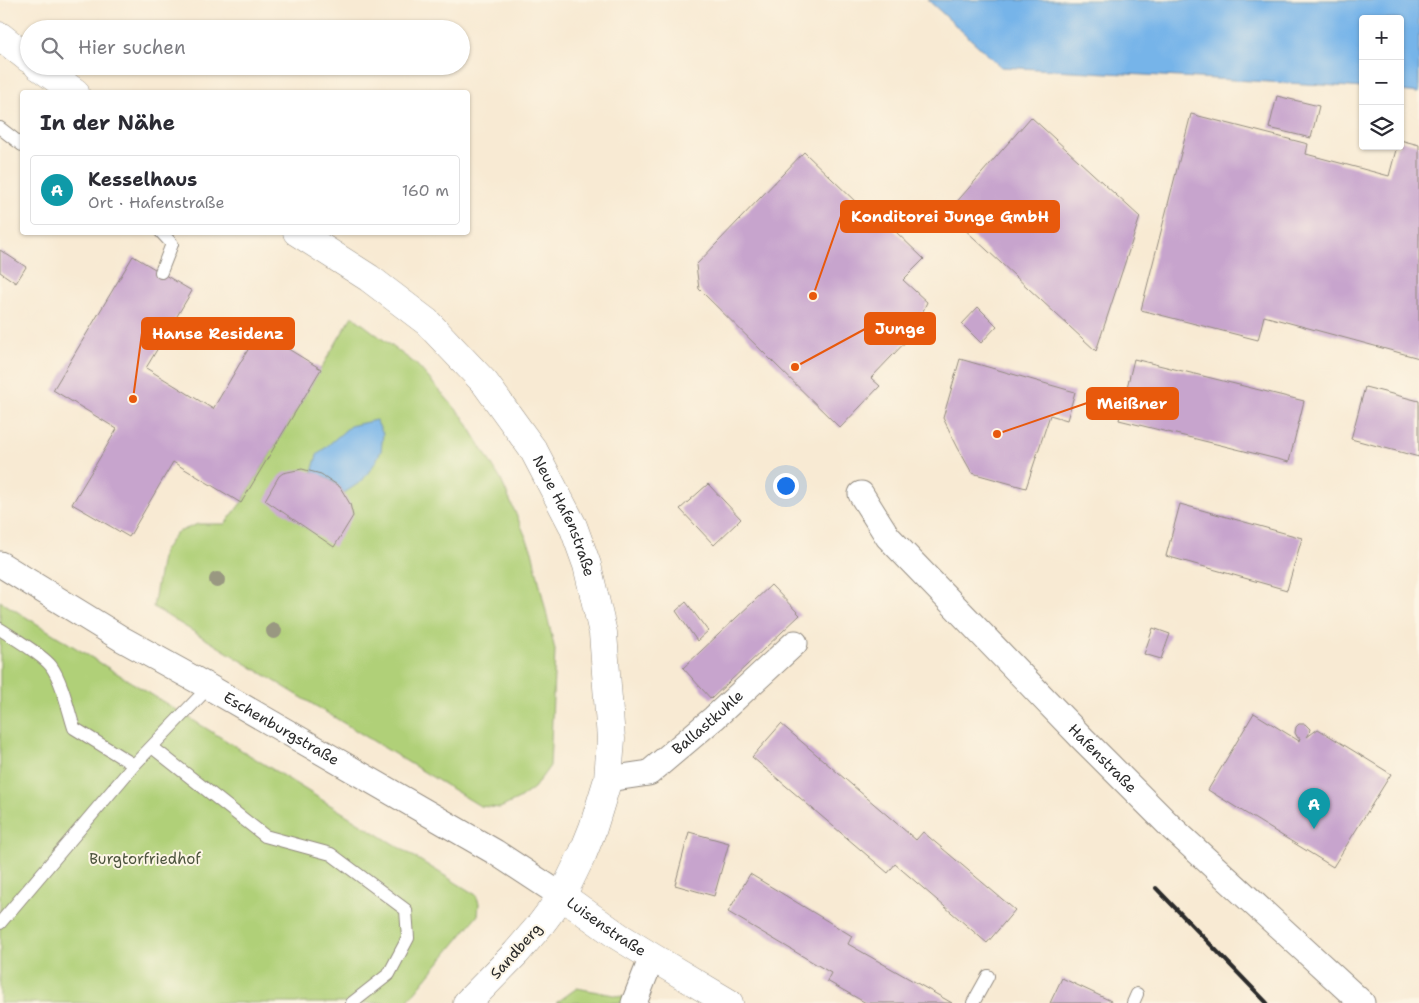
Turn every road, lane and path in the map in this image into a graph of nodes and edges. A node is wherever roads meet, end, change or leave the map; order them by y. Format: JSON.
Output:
{"nodes":[{"id":1,"x":0,"y":36,"type":"edge"},
{"id":2,"x":20,"y":52,"type":"edge"},
{"id":3,"x":51,"y":75,"type":"edge"},
{"id":4,"x":72,"y":90,"type":"edge"},
{"id":5,"x":0,"y":128,"type":"edge"},
{"id":6,"x":20,"y":143,"type":"edge"},
{"id":7,"x":164,"y":235,"type":"edge"},
{"id":8,"x":301,"y":235,"type":"edge"},
{"id":9,"x":161,"y":272,"type":"dead end"},
{"id":10,"x":861,"y":494,"type":"dead end"},
{"id":11,"x":0,"y":564,"type":"edge"},
{"id":12,"x":0,"y":629,"type":"edge"},
{"id":13,"x":794,"y":643,"type":"dead end"},
{"id":14,"x":209,"y":687,"type":"junction"},
{"id":15,"x":152,"y":747,"type":"junction"},
{"id":16,"x":134,"y":765,"type":"junction"},
{"id":17,"x":608,"y":779,"type":"junction"},
{"id":18,"x":562,"y":896,"type":"junction"},
{"id":19,"x":1,"y":918,"type":"edge"},
{"id":20,"x":652,"y":958,"type":"junction"},
{"id":21,"x":988,"y":976,"type":"dead end"},
{"id":22,"x":352,"y":1003,"type":"edge"},
{"id":23,"x":467,"y":1003,"type":"edge"},
{"id":24,"x":634,"y":1003,"type":"edge"},
{"id":25,"x":729,"y":1003,"type":"edge"},
{"id":26,"x":973,"y":1003,"type":"edge"},
{"id":27,"x":1362,"y":1003,"type":"edge"}],
"edges":[{"from":1,"to":2,"type":"main road"},
{"from":3,"to":4,"type":"main road"},
{"from":5,"to":6,"type":"lane"},
{"from":7,"to":9,"type":"lane"},
{"from":8,"to":17,"type":"main road","name":"Neue Hafenstraße"},
{"from":10,"to":27,"type":"street","name":"Hafenstraße"},
{"from":11,"to":14,"type":"street","name":"Eschenburgstraße"},
{"from":12,"to":16,"type":"lane"},
{"from":13,"to":17,"type":"street","name":"Ballastkuhle"},
{"from":14,"to":15,"type":"lane"},
{"from":14,"to":18,"type":"street","name":"Eschenburgstraße"},
{"from":15,"to":16,"type":"lane"},
{"from":15,"to":22,"type":"lane"},
{"from":16,"to":19,"type":"lane"},
{"from":17,"to":18,"type":"main road","name":"Neue Hafenstraße"},
{"from":18,"to":20,"type":"main road","name":"Luisenstraße"},
{"from":18,"to":23,"type":"main road","name":"Sandberg"},
{"from":20,"to":24,"type":"street","name":"Luisenstraße"},
{"from":20,"to":25,"type":"main road","name":"Luisenstraße"},
{"from":21,"to":26,"type":"lane"}]}
